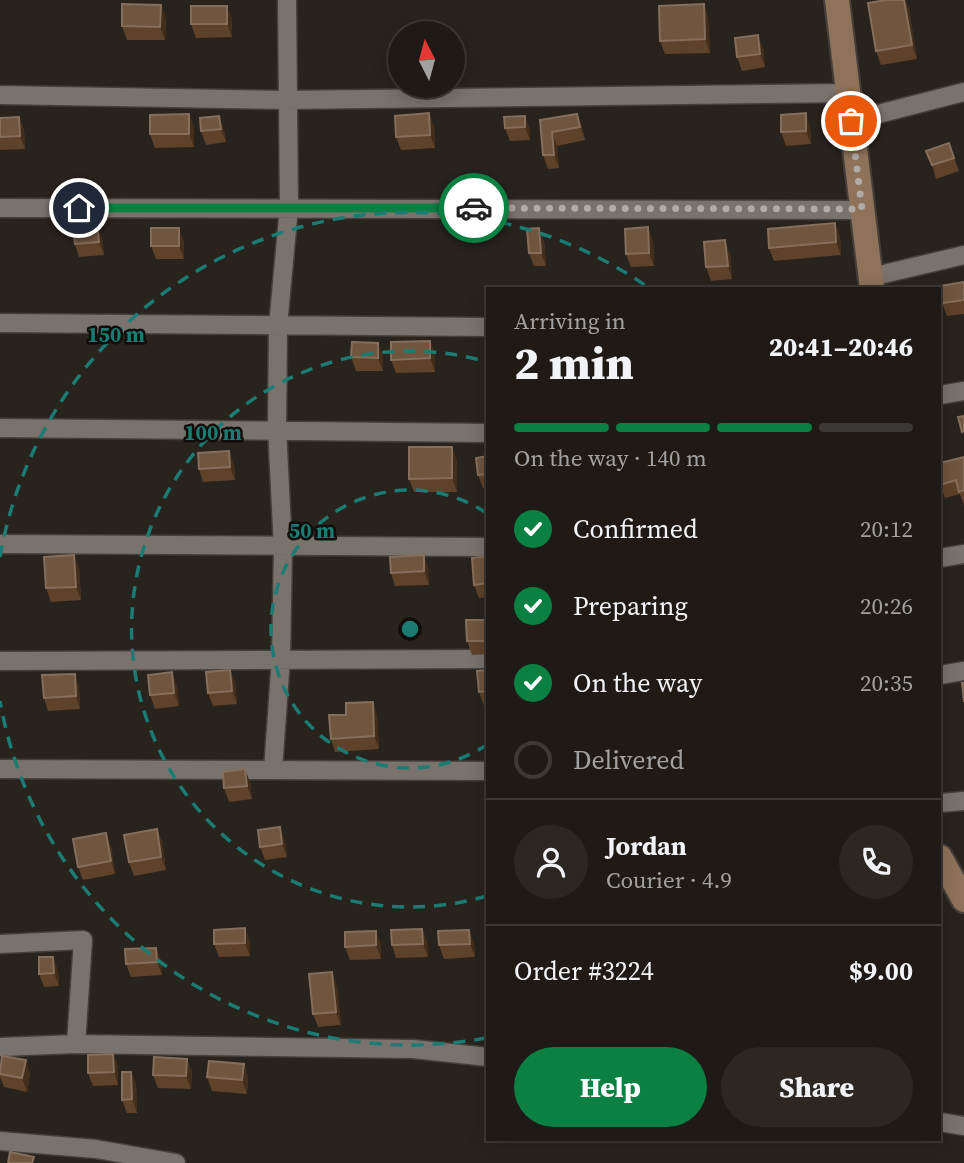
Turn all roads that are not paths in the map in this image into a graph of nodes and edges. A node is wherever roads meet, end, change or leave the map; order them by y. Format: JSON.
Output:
{"nodes":[{"id":1,"x":287,"y":0,"type":"edge"},
{"id":2,"x":836,"y":0,"type":"edge"},
{"id":3,"x":964,"y":92,"type":"edge"},
{"id":4,"x":848,"y":93,"type":"junction"},
{"id":5,"x":0,"y":95,"type":"edge"},
{"id":6,"x":286,"y":100,"type":"junction"},
{"id":7,"x":851,"y":121,"type":"junction"},
{"id":8,"x":289,"y":207,"type":"junction"},
{"id":9,"x":0,"y":208,"type":"edge"},
{"id":10,"x":862,"y":209,"type":"junction"},
{"id":11,"x":964,"y":256,"type":"edge"},
{"id":12,"x":871,"y":283,"type":"edge"},
{"id":13,"x":0,"y":323,"type":"edge"},
{"id":14,"x":278,"y":326,"type":"junction"},
{"id":15,"x":486,"y":327,"type":"edge"},
{"id":16,"x":964,"y":391,"type":"edge"},
{"id":17,"x":941,"y":395,"type":"edge"},
{"id":18,"x":0,"y":428,"type":"edge"},
{"id":19,"x":277,"y":428,"type":"junction"},
{"id":20,"x":486,"y":433,"type":"edge"},
{"id":21,"x":0,"y":544,"type":"edge"},
{"id":22,"x":486,"y":547,"type":"edge"},
{"id":23,"x":283,"y":548,"type":"junction"},
{"id":24,"x":964,"y":554,"type":"edge"},
{"id":25,"x":941,"y":558,"type":"edge"},
{"id":26,"x":281,"y":658,"type":"junction"},
{"id":27,"x":486,"y":659,"type":"edge"},
{"id":28,"x":0,"y":661,"type":"edge"},
{"id":29,"x":964,"y":671,"type":"edge"},
{"id":30,"x":941,"y":675,"type":"edge"},
{"id":31,"x":0,"y":769,"type":"edge"},
{"id":32,"x":273,"y":770,"type":"junction"},
{"id":33,"x":486,"y":771,"type":"edge"},
{"id":34,"x":964,"y":801,"type":"edge"},
{"id":35,"x":941,"y":803,"type":"edge"},
{"id":36,"x":941,"y":860,"type":"edge"},
{"id":37,"x":964,"y":900,"type":"edge"},
{"id":38,"x":0,"y":944,"type":"edge"},
{"id":39,"x":76,"y":1044,"type":"junction"},
{"id":40,"x":0,"y":1047,"type":"edge"},
{"id":41,"x":486,"y":1057,"type":"edge"},
{"id":42,"x":941,"y":1122,"type":"edge"},
{"id":43,"x":964,"y":1126,"type":"edge"},
{"id":44,"x":0,"y":1142,"type":"edge"},
{"id":45,"x":95,"y":1156,"type":"edge"},
{"id":46,"x":176,"y":1163,"type":"edge"}],
"edges":[{"from":1,"to":6,"type":"street"},
{"from":2,"to":4,"type":"street"},
{"from":3,"to":7,"type":"street"},
{"from":4,"to":6,"type":"street"},
{"from":4,"to":7,"type":"street"},
{"from":5,"to":6,"type":"street"},
{"from":6,"to":8,"type":"street"},
{"from":7,"to":10,"type":"street"},
{"from":8,"to":9,"type":"street"},
{"from":8,"to":10,"type":"street"},
{"from":8,"to":14,"type":"street"},
{"from":10,"to":12,"type":"street"},
{"from":11,"to":12,"type":"street"},
{"from":13,"to":14,"type":"street"},
{"from":14,"to":15,"type":"street"},
{"from":14,"to":19,"type":"street"},
{"from":16,"to":17,"type":"street"},
{"from":18,"to":19,"type":"street"},
{"from":19,"to":20,"type":"street"},
{"from":19,"to":23,"type":"street"},
{"from":21,"to":23,"type":"street"},
{"from":22,"to":23,"type":"street"},
{"from":23,"to":26,"type":"street"},
{"from":24,"to":25,"type":"street"},
{"from":26,"to":27,"type":"street"},
{"from":26,"to":28,"type":"street"},
{"from":26,"to":32,"type":"street"},
{"from":29,"to":30,"type":"street"},
{"from":31,"to":32,"type":"street"},
{"from":32,"to":33,"type":"street"},
{"from":34,"to":35,"type":"street"},
{"from":36,"to":37,"type":"street"},
{"from":38,"to":39,"type":"street"},
{"from":39,"to":40,"type":"street"},
{"from":39,"to":41,"type":"street"},
{"from":42,"to":43,"type":"street"},
{"from":44,"to":45,"type":"street"},
{"from":45,"to":46,"type":"street"}]}
